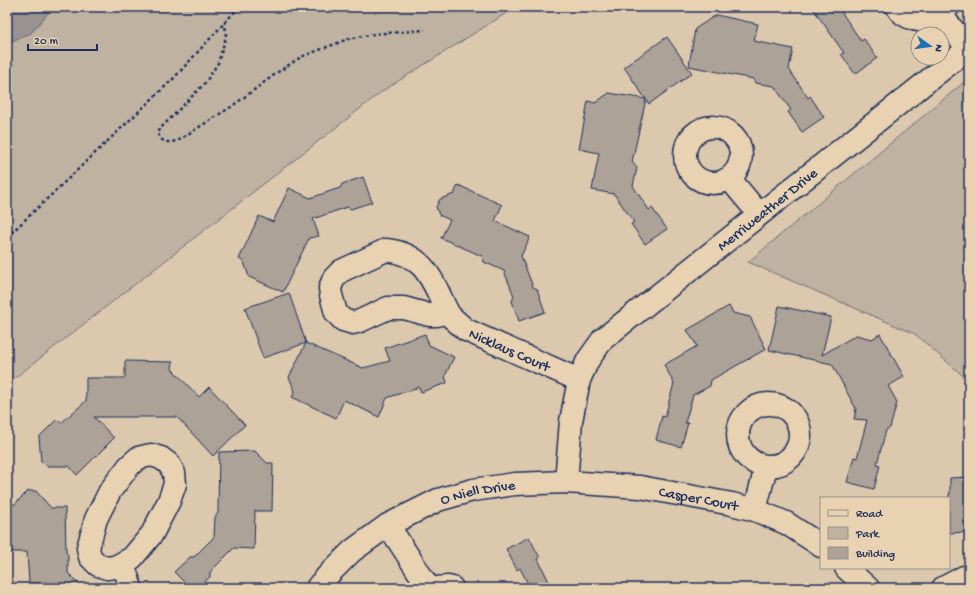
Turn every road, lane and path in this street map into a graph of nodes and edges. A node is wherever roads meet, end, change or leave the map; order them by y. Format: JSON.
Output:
{"nodes":[{"id":1,"x":239,"y":7,"type":"edge"},
{"id":2,"x":897,"y":7,"type":"edge"},
{"id":3,"x":944,"y":11,"type":"edge"},
{"id":4,"x":225,"y":21,"type":"junction"},
{"id":5,"x":424,"y":30,"type":"dead end"},
{"id":6,"x":969,"y":48,"type":"edge"},
{"id":7,"x":729,"y":178,"type":"dead end"},
{"id":8,"x":759,"y":214,"type":"junction"},
{"id":9,"x":7,"y":237,"type":"edge"},
{"id":10,"x":447,"y":311,"type":"junction"},
{"id":11,"x":579,"y":380,"type":"junction"},
{"id":12,"x":766,"y":467,"type":"dead end"},
{"id":13,"x":566,"y":482,"type":"junction"},
{"id":14,"x":755,"y":510,"type":"junction"},
{"id":15,"x":388,"y":525,"type":"junction"},
{"id":16,"x":820,"y":545,"type":"edge"},
{"id":17,"x":123,"y":564,"type":"junction"},
{"id":18,"x":847,"y":569,"type":"edge"},
{"id":19,"x":969,"y":577,"type":"edge"},
{"id":20,"x":131,"y":588,"type":"edge"},
{"id":21,"x":317,"y":588,"type":"edge"},
{"id":22,"x":429,"y":588,"type":"edge"},
{"id":23,"x":437,"y":588,"type":"edge"},
{"id":24,"x":452,"y":588,"type":"edge"},
{"id":25,"x":868,"y":588,"type":"edge"},
{"id":26,"x":943,"y":588,"type":"edge"}],
"edges":[{"from":1,"to":4,"type":"path"},
{"from":2,"to":3,"type":"street"},
{"from":3,"to":6,"type":"street"},
{"from":4,"to":5,"type":"path"},
{"from":4,"to":9,"type":"path"},
{"from":6,"to":8,"type":"street","name":"Merriweather Drive"},
{"from":7,"to":8,"type":"street"},
{"from":8,"to":11,"type":"street","name":"Merriweather Drive"},
{"from":10,"to":10,"type":"street","name":"Nicklaus Court"},
{"from":10,"to":11,"type":"street","name":"Nicklaus Court"},
{"from":11,"to":13,"type":"street"},
{"from":12,"to":14,"type":"street"},
{"from":13,"to":14,"type":"street","name":"Casper Court"},
{"from":13,"to":15,"type":"street","name":"O Niell Drive"},
{"from":14,"to":16,"type":"street","name":"Casper Court"},
{"from":15,"to":21,"type":"street","name":"O Niell Drive"},
{"from":15,"to":22,"type":"street"},
{"from":17,"to":17,"type":"street"},
{"from":17,"to":20,"type":"street"},
{"from":18,"to":25,"type":"street"},
{"from":19,"to":26,"type":"street"},
{"from":23,"to":24,"type":"street"}]}
